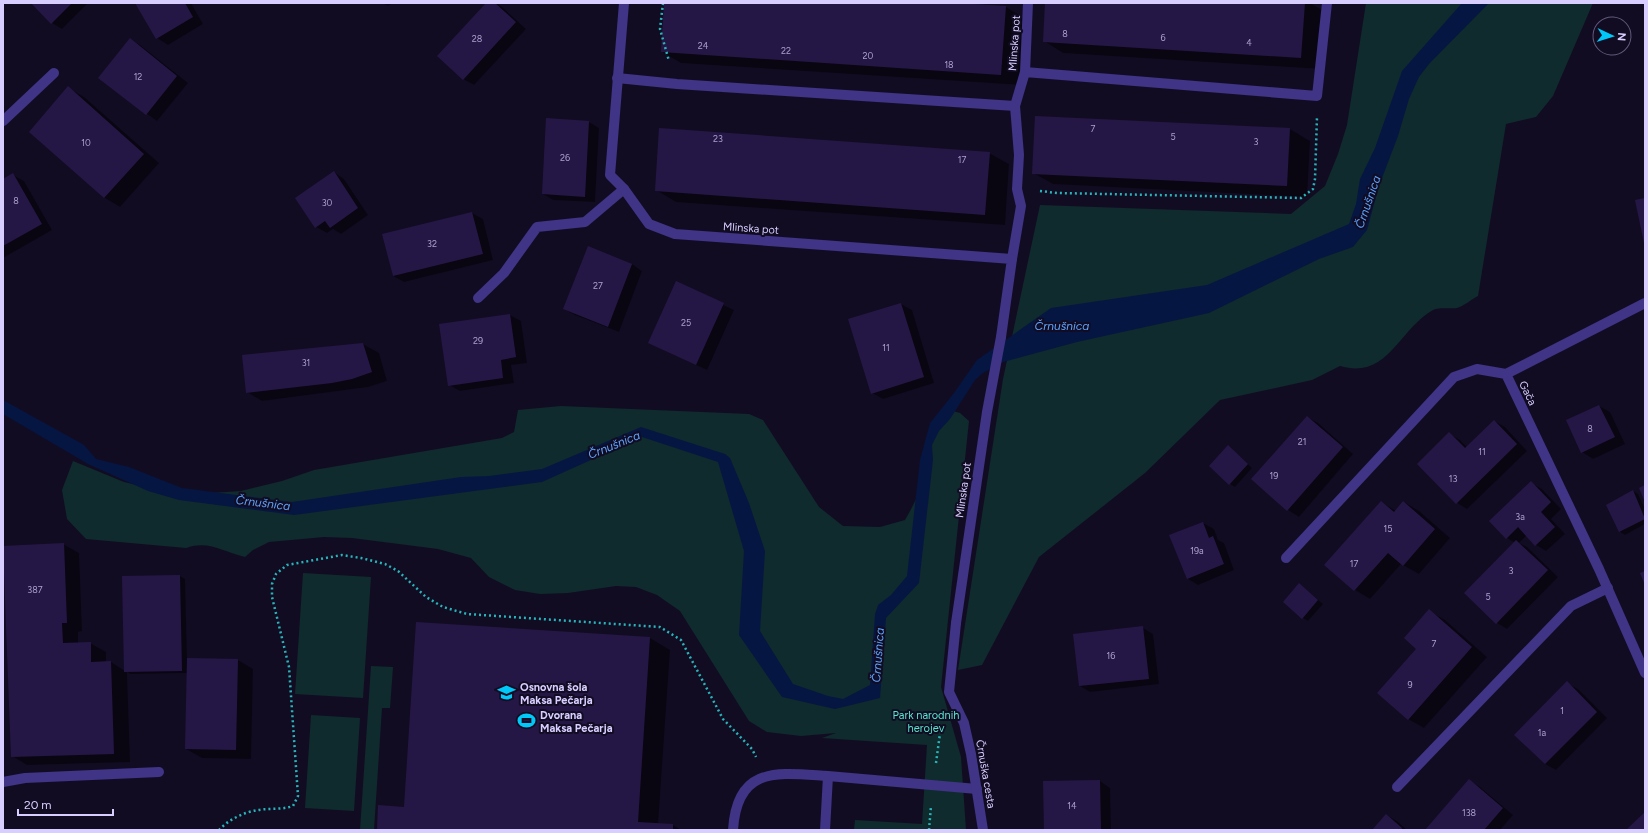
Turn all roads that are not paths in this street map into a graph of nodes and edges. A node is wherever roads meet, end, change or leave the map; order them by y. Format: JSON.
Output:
{"nodes":[{"id":1,"x":624,"y":3,"type":"edge"},
{"id":2,"x":1028,"y":3,"type":"edge"},
{"id":3,"x":1327,"y":3,"type":"edge"},
{"id":4,"x":1025,"y":72,"type":"junction"},
{"id":5,"x":54,"y":73,"type":"dead end"},
{"id":6,"x":617,"y":78,"type":"junction"},
{"id":7,"x":1015,"y":106,"type":"junction"},
{"id":8,"x":3,"y":121,"type":"edge"},
{"id":9,"x":624,"y":189,"type":"junction"},
{"id":10,"x":1012,"y":259,"type":"junction"},
{"id":11,"x":478,"y":298,"type":"dead end"},
{"id":12,"x":1645,"y":304,"type":"edge"},
{"id":13,"x":1506,"y":374,"type":"junction"},
{"id":14,"x":1286,"y":558,"type":"dead end"},
{"id":15,"x":1608,"y":588,"type":"junction"},
{"id":16,"x":1645,"y":673,"type":"edge"},
{"id":17,"x":964,"y":723,"type":"joint"},
{"id":18,"x":159,"y":772,"type":"dead end"},
{"id":19,"x":828,"y":776,"type":"junction"},
{"id":20,"x":3,"y":782,"type":"edge"},
{"id":21,"x":1397,"y":787,"type":"dead end"},
{"id":22,"x":977,"y":788,"type":"junction"},
{"id":23,"x":733,"y":830,"type":"edge"},
{"id":24,"x":825,"y":830,"type":"edge"},
{"id":25,"x":983,"y":830,"type":"edge"}],
"edges":[{"from":1,"to":6,"type":"street","name":"Mlinska pot"},
{"from":2,"to":4,"type":"street","name":"Mlinska pot"},
{"from":3,"to":4,"type":"street"},
{"from":4,"to":7,"type":"street","name":"Mlinska pot"},
{"from":5,"to":8,"type":"street"},
{"from":6,"to":7,"type":"street"},
{"from":6,"to":9,"type":"street","name":"Mlinska pot"},
{"from":7,"to":10,"type":"street","name":"Mlinska pot"},
{"from":9,"to":10,"type":"street","name":"Mlinska pot"},
{"from":9,"to":11,"type":"street"},
{"from":10,"to":17,"type":"street","name":"Mlinska pot"},
{"from":12,"to":13,"type":"street"},
{"from":13,"to":14,"type":"street","name":"Gača"},
{"from":13,"to":15,"type":"street","name":"Gača"},
{"from":15,"to":16,"type":"street","name":"Gača"},
{"from":15,"to":21,"type":"street"},
{"from":17,"to":22,"type":"street","name":"Črnuška cesta"},
{"from":18,"to":20,"type":"street"},
{"from":19,"to":22,"type":"street"},
{"from":19,"to":23,"type":"street"},
{"from":19,"to":24,"type":"street"},
{"from":22,"to":25,"type":"street","name":"Črnuška cesta"}]}
